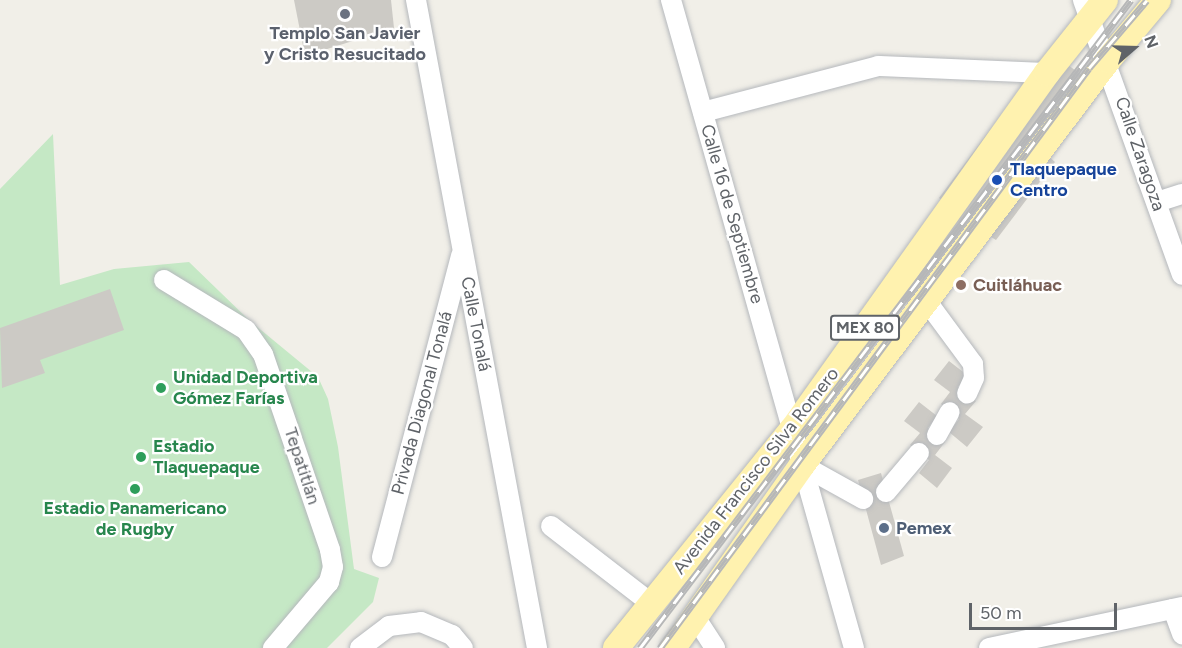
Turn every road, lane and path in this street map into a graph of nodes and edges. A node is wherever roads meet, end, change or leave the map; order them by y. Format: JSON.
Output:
{"nodes":[{"id":1,"x":416,"y":0,"type":"edge"},
{"id":2,"x":671,"y":0,"type":"edge"},
{"id":3,"x":1158,"y":0,"type":"edge"},
{"id":4,"x":1093,"y":6,"type":"edge"},
{"id":5,"x":1108,"y":60,"type":"junction"},
{"id":6,"x":1047,"y":73,"type":"junction"},
{"id":7,"x":703,"y":112,"type":"junction"},
{"id":8,"x":1182,"y":194,"type":"edge"},
{"id":9,"x":1157,"y":202,"type":"junction"},
{"id":10,"x":462,"y":250,"type":"junction"},
{"id":11,"x":1182,"y":275,"type":"edge"},
{"id":12,"x":164,"y":280,"type":"dead end"},
{"id":13,"x":928,"y":303,"type":"junction"},
{"id":14,"x":967,"y":394,"type":"dead end"},
{"id":15,"x":950,"y":412,"type":"dead end"},
{"id":16,"x":793,"y":429,"type":"junction"},
{"id":17,"x":937,"y":435,"type":"dead end"},
{"id":18,"x":919,"y":453,"type":"dead end"},
{"id":19,"x":802,"y":465,"type":"junction"},
{"id":20,"x":886,"y":492,"type":"dead end"},
{"id":21,"x":863,"y":499,"type":"dead end"},
{"id":22,"x":551,"y":526,"type":"dead end"},
{"id":23,"x":382,"y":556,"type":"dead end"},
{"id":24,"x":652,"y":604,"type":"junction"},
{"id":25,"x":1178,"y":608,"type":"edge"},
{"id":26,"x":695,"y":617,"type":"junction"},
{"id":27,"x":1182,"y":634,"type":"edge"},
{"id":28,"x":1061,"y":640,"type":"edge"},
{"id":29,"x":273,"y":648,"type":"edge"},
{"id":30,"x":360,"y":648,"type":"edge"},
{"id":31,"x":463,"y":648,"type":"edge"},
{"id":32,"x":537,"y":648,"type":"edge"},
{"id":33,"x":616,"y":648,"type":"edge"},
{"id":34,"x":673,"y":648,"type":"edge"},
{"id":35,"x":715,"y":648,"type":"edge"},
{"id":36,"x":854,"y":648,"type":"edge"},
{"id":37,"x":989,"y":648,"type":"edge"}],
"edges":[{"from":1,"to":10,"type":"street","name":"Calle Tonalá"},
{"from":2,"to":7,"type":"street","name":"Calle 16 de Septiembre"},
{"from":3,"to":5,"type":"main road","name":"Avenida Francisco Silva Romero","number":"MEX 80"},
{"from":4,"to":5,"type":"street","name":"Calle Zaragoza"},
{"from":4,"to":6,"type":"main road","name":"Avenida Francisco Silva Romero","number":"MEX 80"},
{"from":5,"to":9,"type":"street","name":"Calle Zaragoza"},
{"from":5,"to":13,"type":"main road","name":"Avenida Francisco Silva Romero","number":"MEX 80"},
{"from":6,"to":7,"type":"street"},
{"from":6,"to":16,"type":"main road","name":"Avenida Francisco Silva Romero","number":"MEX 80"},
{"from":7,"to":16,"type":"street","name":"Calle 16 de Septiembre"},
{"from":8,"to":9,"type":"street"},
{"from":9,"to":11,"type":"street","name":"Calle Zaragoza"},
{"from":10,"to":23,"type":"street","name":"Privada Diagonal Tonalá"},
{"from":10,"to":32,"type":"street","name":"Calle Tonalá"},
{"from":12,"to":29,"type":"street","name":"Tepatitlán"},
{"from":13,"to":14,"type":"street"},
{"from":13,"to":19,"type":"main road","name":"Avenida Francisco Silva Romero","number":"MEX 80"},
{"from":15,"to":17,"type":"street"},
{"from":16,"to":19,"type":"street","name":"Calle 16 de Septiembre"},
{"from":16,"to":24,"type":"main road","name":"Avenida Francisco Silva Romero","number":"MEX 80"},
{"from":18,"to":20,"type":"street"},
{"from":19,"to":21,"type":"street"},
{"from":19,"to":26,"type":"main road","name":"Avenida Francisco Silva Romero","number":"MEX 80"},
{"from":19,"to":36,"type":"street","name":"Calle 16 de Septiembre"},
{"from":22,"to":24,"type":"street"},
{"from":24,"to":33,"type":"main road","name":"Avenida Francisco Silva Romero","number":"MEX 80"},
{"from":25,"to":27,"type":"street"},
{"from":25,"to":28,"type":"street"},
{"from":26,"to":34,"type":"main road","name":"Avenida Francisco Silva Romero","number":"MEX 80"},
{"from":26,"to":35,"type":"street"},
{"from":28,"to":37,"type":"street"},
{"from":30,"to":31,"type":"street"}]}
